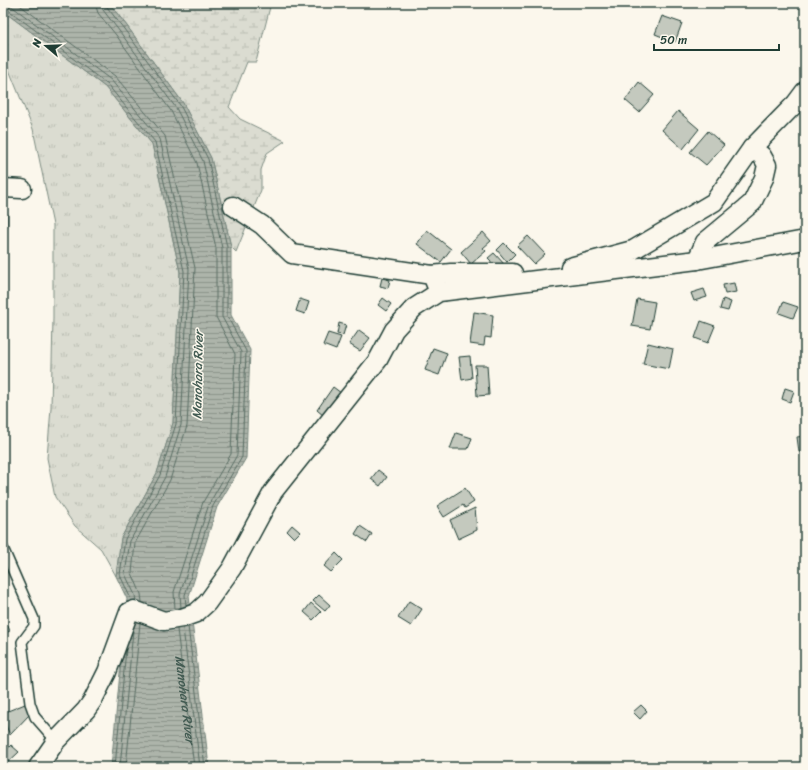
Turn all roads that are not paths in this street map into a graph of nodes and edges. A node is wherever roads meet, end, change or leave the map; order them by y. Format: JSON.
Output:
{"nodes":[{"id":1,"x":805,"y":91,"type":"edge"},
{"id":2,"x":752,"y":148,"type":"junction"},
{"id":3,"x":3,"y":188,"type":"edge"},
{"id":4,"x":22,"y":189,"type":"dead end"},
{"id":5,"x":233,"y":206,"type":"dead end"},
{"id":6,"x":805,"y":240,"type":"edge"},
{"id":7,"x":697,"y":260,"type":"junction"},
{"id":8,"x":432,"y":275,"type":"junction"},
{"id":9,"x":439,"y":292,"type":"junction"},
{"id":10,"x":3,"y":548,"type":"edge"},
{"id":11,"x":56,"y":741,"type":"junction"},
{"id":12,"x":38,"y":767,"type":"edge"}],
"edges":[{"from":1,"to":2,"type":"street"},
{"from":2,"to":7,"type":"street"},
{"from":2,"to":8,"type":"street"},
{"from":3,"to":4,"type":"street"},
{"from":5,"to":8,"type":"street"},
{"from":6,"to":7,"type":"street"},
{"from":7,"to":9,"type":"street"},
{"from":8,"to":9,"type":"street"},
{"from":9,"to":11,"type":"street"},
{"from":10,"to":11,"type":"lane"},
{"from":11,"to":12,"type":"street"}]}
